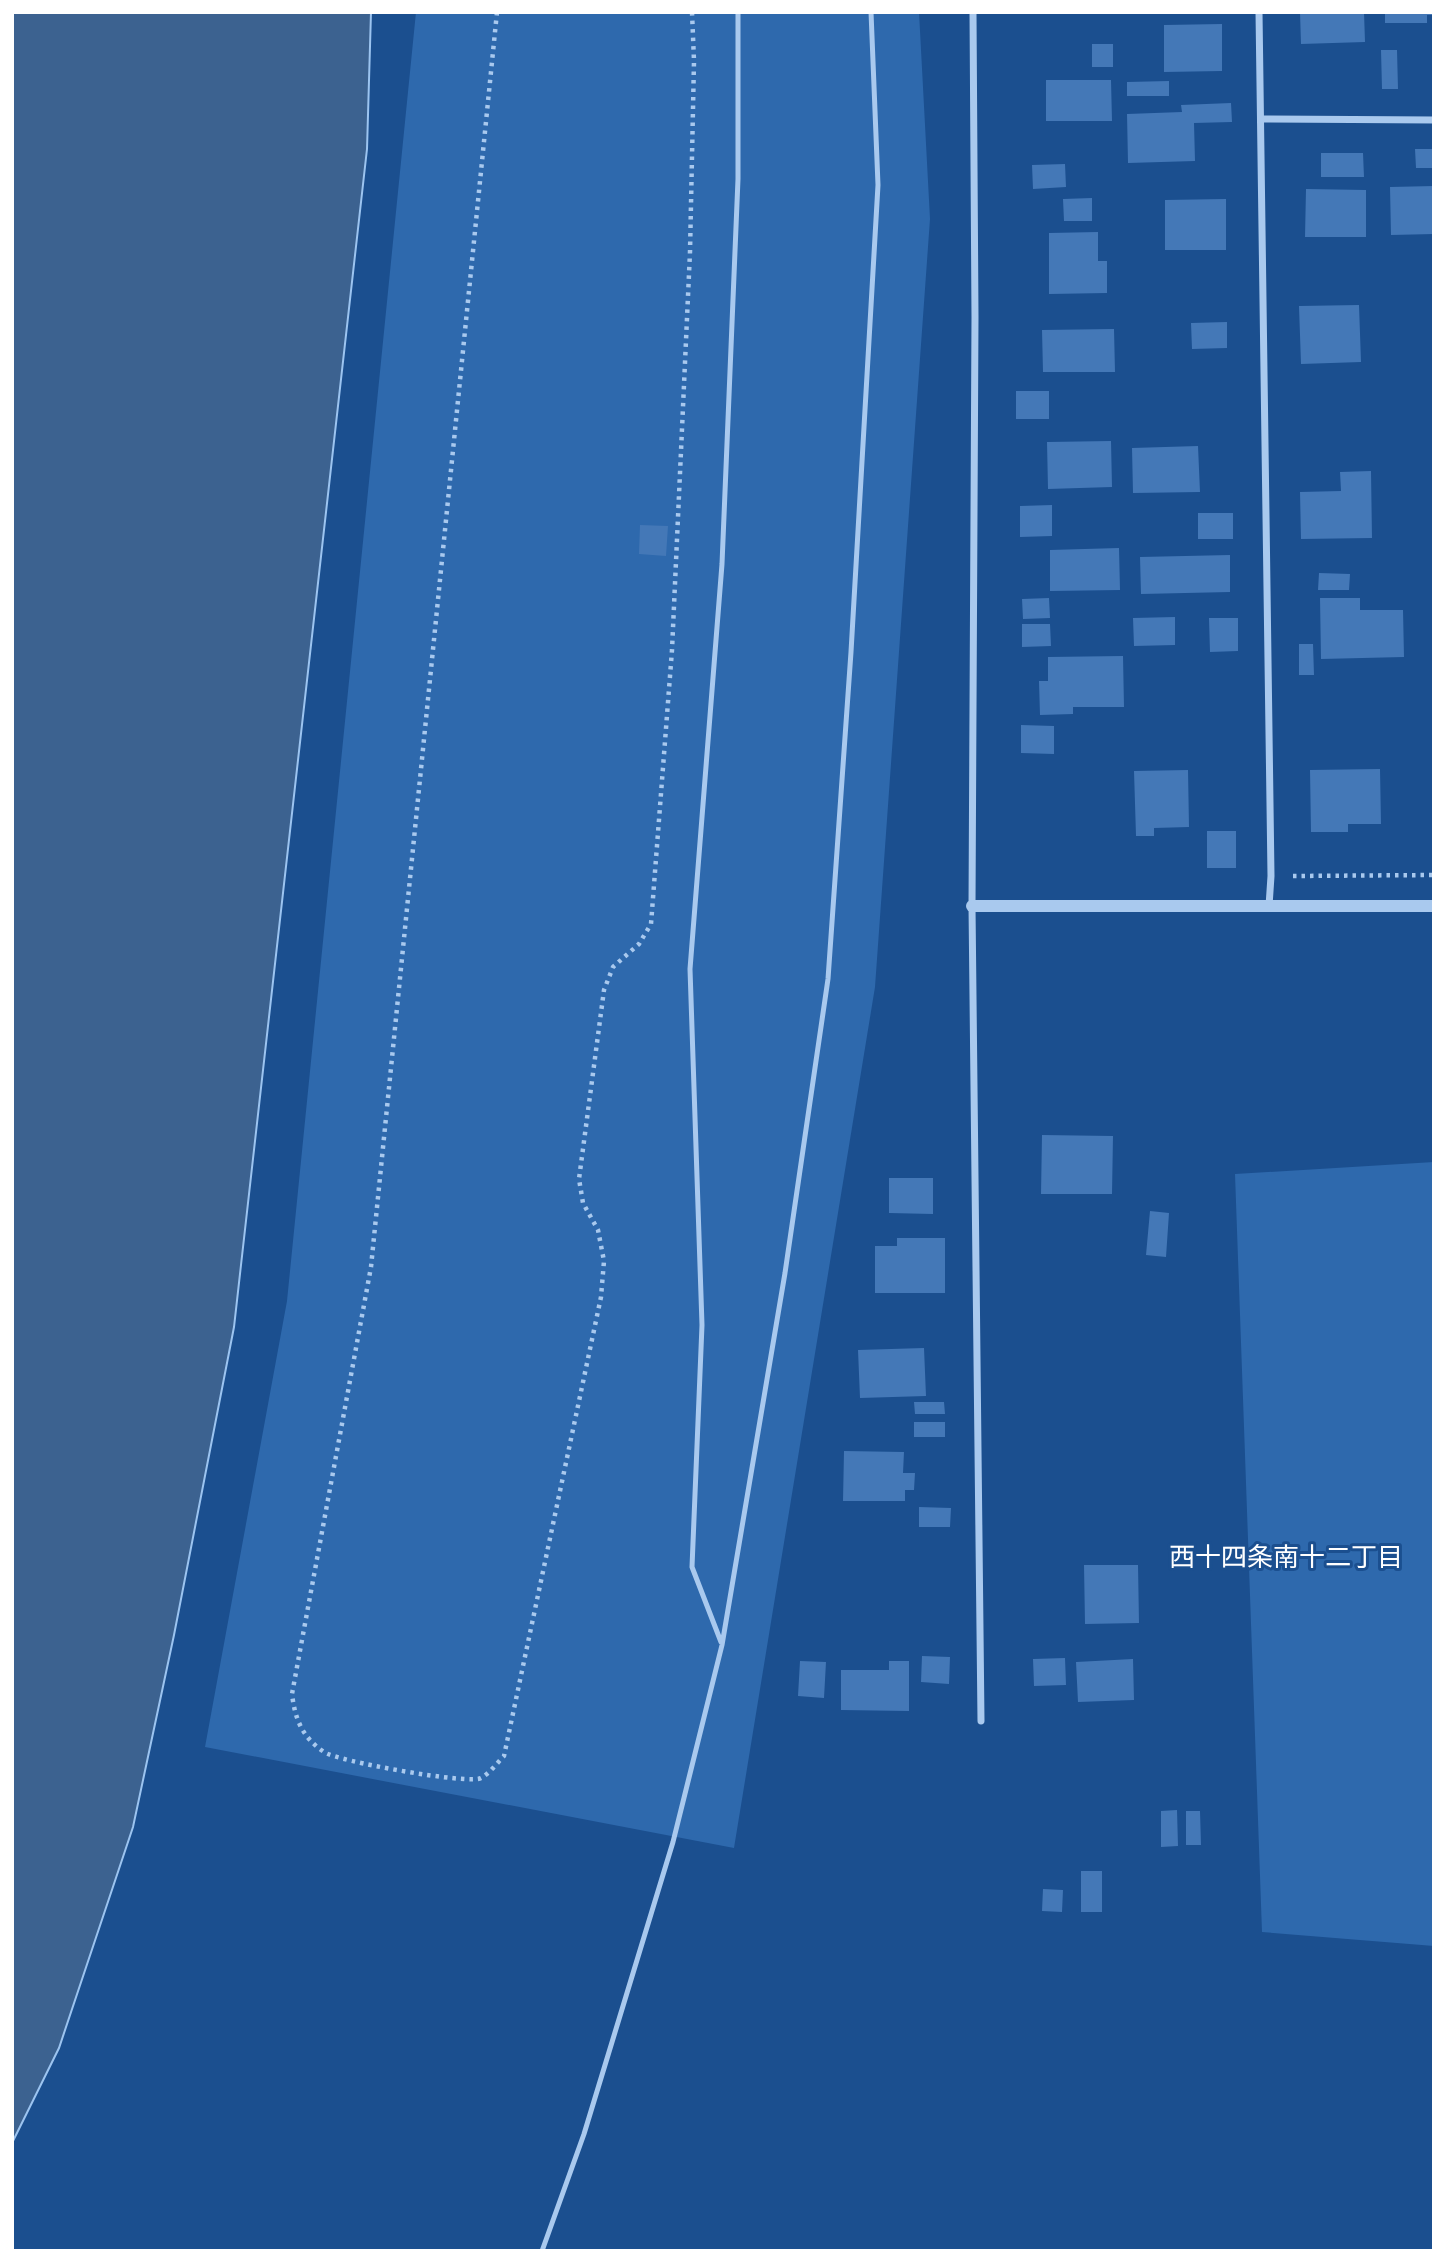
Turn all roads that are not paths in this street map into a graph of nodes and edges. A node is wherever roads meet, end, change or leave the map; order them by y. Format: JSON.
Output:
{"nodes":[{"id":1,"x":738,"y":12,"type":"edge"},
{"id":2,"x":871,"y":12,"type":"edge"},
{"id":3,"x":973,"y":12,"type":"edge"},
{"id":4,"x":1259,"y":12,"type":"edge"},
{"id":5,"x":1261,"y":119,"type":"junction"},
{"id":6,"x":1434,"y":120,"type":"edge"},
{"id":7,"x":972,"y":906,"type":"junction"},
{"id":8,"x":1434,"y":906,"type":"edge"},
{"id":9,"x":1269,"y":907,"type":"junction"},
{"id":10,"x":722,"y":1645,"type":"junction"},
{"id":11,"x":981,"y":1721,"type":"dead end"},
{"id":12,"x":542,"y":2251,"type":"edge"}],
"edges":[{"from":1,"to":10,"type":"lane"},
{"from":2,"to":10,"type":"lane"},
{"from":3,"to":7,"type":"street"},
{"from":4,"to":5,"type":"street"},
{"from":5,"to":6,"type":"street"},
{"from":5,"to":9,"type":"street"},
{"from":7,"to":9,"type":"street"},
{"from":7,"to":11,"type":"street"},
{"from":8,"to":9,"type":"street"},
{"from":10,"to":12,"type":"lane"}]}
